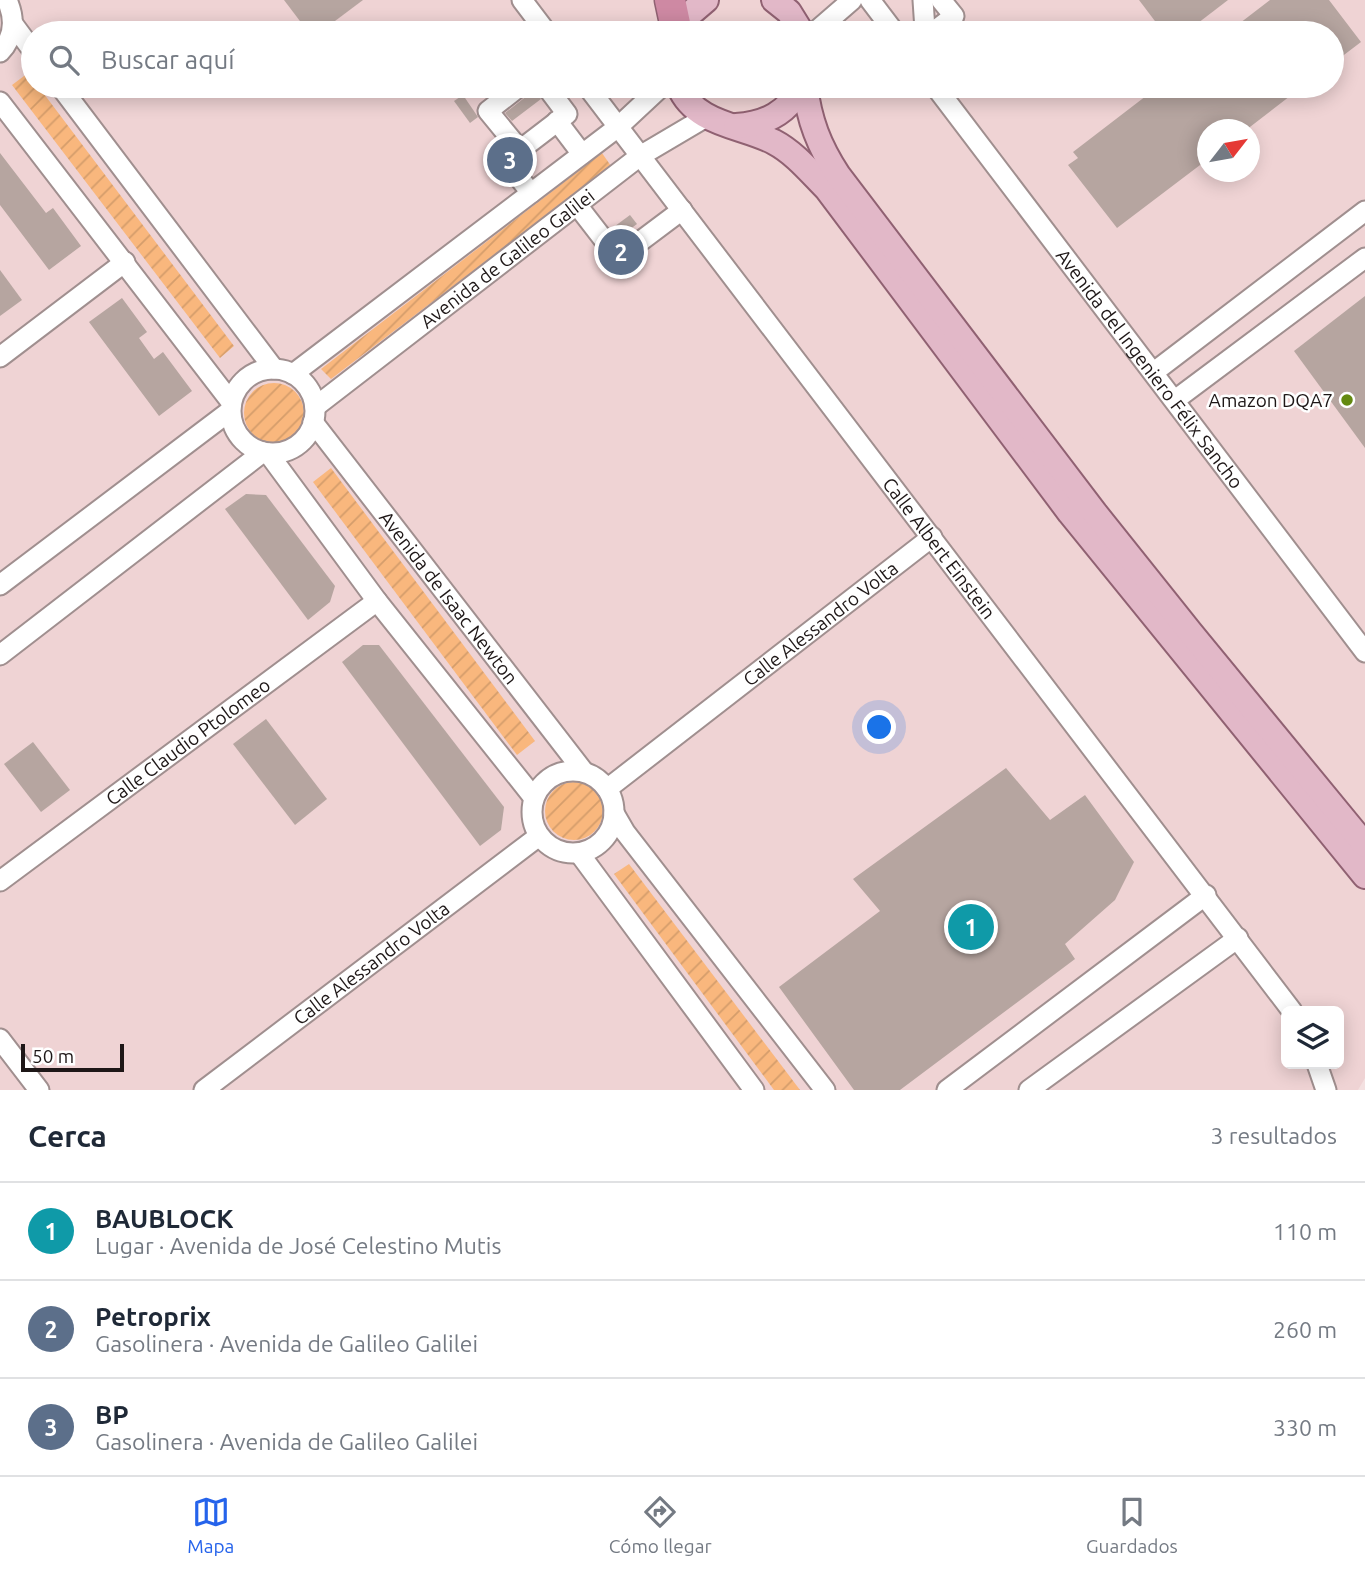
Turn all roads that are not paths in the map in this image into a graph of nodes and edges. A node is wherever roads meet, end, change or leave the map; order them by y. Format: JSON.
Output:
{"nodes":[{"id":1,"x":522,"y":0,"type":"edge"},
{"id":2,"x":670,"y":0,"type":"edge"},
{"id":3,"x":706,"y":0,"type":"edge"},
{"id":4,"x":777,"y":0,"type":"edge"},
{"id":5,"x":852,"y":0,"type":"edge"},
{"id":6,"x":870,"y":0,"type":"edge"},
{"id":7,"x":923,"y":0,"type":"edge"},
{"id":8,"x":941,"y":0,"type":"edge"},
{"id":9,"x":12,"y":9,"type":"edge"},
{"id":10,"x":538,"y":21,"type":"edge"},
{"id":11,"x":674,"y":21,"type":"edge"},
{"id":12,"x":683,"y":21,"type":"edge"},
{"id":13,"x":795,"y":21,"type":"edge"},
{"id":14,"x":828,"y":21,"type":"edge"},
{"id":15,"x":886,"y":21,"type":"edge"},
{"id":16,"x":923,"y":21,"type":"edge"},
{"id":17,"x":947,"y":21,"type":"edge"},
{"id":18,"x":21,"y":27,"type":"edge"},
{"id":19,"x":0,"y":52,"type":"edge"},
{"id":20,"x":69,"y":98,"type":"edge"},
{"id":21,"x":505,"y":98,"type":"edge"},
{"id":22,"x":555,"y":98,"type":"edge"},
{"id":23,"x":596,"y":98,"type":"edge"},
{"id":24,"x":650,"y":98,"type":"edge"},
{"id":25,"x":687,"y":98,"type":"edge"},
{"id":26,"x":794,"y":98,"type":"edge"},
{"id":27,"x":806,"y":98,"type":"edge"},
{"id":28,"x":945,"y":98,"type":"edge"},
{"id":29,"x":0,"y":102,"type":"edge"},
{"id":30,"x":706,"y":117,"type":"junction"},
{"id":31,"x":557,"y":121,"type":"junction"},
{"id":32,"x":736,"y":126,"type":"junction"},
{"id":33,"x":618,"y":127,"type":"junction"},
{"id":34,"x":520,"y":150,"type":"junction"},
{"id":35,"x":582,"y":154,"type":"junction"},
{"id":36,"x":640,"y":156,"type":"junction"},
{"id":37,"x":531,"y":193,"type":"junction"},
{"id":38,"x":577,"y":205,"type":"junction"},
{"id":39,"x":681,"y":209,"type":"junction"},
{"id":40,"x":1365,"y":211,"type":"edge"},
{"id":41,"x":1365,"y":258,"type":"edge"},
{"id":42,"x":125,"y":262,"type":"junction"},
{"id":43,"x":0,"y":357,"type":"edge"},
{"id":44,"x":284,"y":372,"type":"junction"},
{"id":45,"x":1154,"y":372,"type":"junction"},
{"id":46,"x":1175,"y":400,"type":"junction"},
{"id":47,"x":231,"y":406,"type":"junction"},
{"id":48,"x":314,"y":415,"type":"junction"},
{"id":49,"x":265,"y":453,"type":"junction"},
{"id":50,"x":932,"y":537,"type":"junction"},
{"id":51,"x":0,"y":585,"type":"edge"},
{"id":52,"x":377,"y":601,"type":"junction"},
{"id":53,"x":1365,"y":652,"type":"edge"},
{"id":54,"x":0,"y":655,"type":"edge"},
{"id":55,"x":584,"y":772,"type":"junction"},
{"id":56,"x":607,"y":789,"type":"junction"},
{"id":57,"x":534,"y":798,"type":"junction"},
{"id":58,"x":614,"y":813,"type":"junction"},
{"id":59,"x":539,"y":836,"type":"junction"},
{"id":60,"x":1365,"y":845,"type":"edge"},
{"id":61,"x":579,"y":853,"type":"junction"},
{"id":62,"x":1365,"y":876,"type":"edge"},
{"id":63,"x":0,"y":881,"type":"edge"},
{"id":64,"x":1206,"y":895,"type":"junction"},
{"id":65,"x":1238,"y":938,"type":"junction"},
{"id":66,"x":1288,"y":1006,"type":"edge"},
{"id":67,"x":0,"y":1039,"type":"edge"},
{"id":68,"x":1319,"y":1069,"type":"edge"},
{"id":69,"x":39,"y":1090,"type":"edge"},
{"id":70,"x":204,"y":1090,"type":"edge"},
{"id":71,"x":754,"y":1090,"type":"edge"},
{"id":72,"x":825,"y":1090,"type":"edge"},
{"id":73,"x":947,"y":1090,"type":"edge"},
{"id":74,"x":1030,"y":1090,"type":"edge"},
{"id":75,"x":1326,"y":1090,"type":"edge"}],
"edges":[{"from":1,"to":10,"type":"street"},
{"from":2,"to":11,"type":"highway"},
{"from":3,"to":12,"type":"main road"},
{"from":4,"to":13,"type":"main road"},
{"from":5,"to":14,"type":"street"},
{"from":6,"to":15,"type":"street"},
{"from":7,"to":16,"type":"street"},
{"from":8,"to":17,"type":"street"},
{"from":9,"to":18,"type":"street"},
{"from":9,"to":19,"type":"street"},
{"from":20,"to":44,"type":"street"},
{"from":21,"to":34,"type":"street"},
{"from":22,"to":31,"type":"street"},
{"from":23,"to":33,"type":"street","name":"Calle Albert Einstein"},
{"from":24,"to":33,"type":"street","name":"Avenida de Galileo Galilei"},
{"from":25,"to":30,"type":"main road"},
{"from":26,"to":32,"type":"main road"},
{"from":27,"to":60,"type":"main road"},
{"from":28,"to":45,"type":"street","name":"Avenida del Ingeniero Félix Sancho"},
{"from":29,"to":42,"type":"street"},
{"from":30,"to":32,"type":"main road"},
{"from":30,"to":36,"type":"street","name":"Avenida de Galileo Galilei"},
{"from":31,"to":34,"type":"street"},
{"from":31,"to":35,"type":"street"},
{"from":32,"to":62,"type":"main road"},
{"from":33,"to":35,"type":"street","name":"Avenida de Galileo Galilei"},
{"from":33,"to":36,"type":"street","name":"Calle Albert Einstein"},
{"from":34,"to":37,"type":"street"},
{"from":35,"to":37,"type":"street","name":"Avenida de Galileo Galilei"},
{"from":36,"to":38,"type":"street","name":"Avenida de Galileo Galilei"},
{"from":36,"to":39,"type":"street","name":"Calle Albert Einstein"},
{"from":37,"to":44,"type":"street","name":"Avenida de Galileo Galilei"},
{"from":38,"to":39,"type":"street"},
{"from":38,"to":48,"type":"street","name":"Avenida de Galileo Galilei"},
{"from":39,"to":50,"type":"street","name":"Calle Albert Einstein"},
{"from":40,"to":45,"type":"street"},
{"from":41,"to":46,"type":"street"},
{"from":42,"to":43,"type":"street"},
{"from":42,"to":47,"type":"street"},
{"from":44,"to":47,"type":"street"},
{"from":44,"to":48,"type":"street"},
{"from":45,"to":46,"type":"street","name":"Avenida del Ingeniero Félix Sancho"},
{"from":46,"to":53,"type":"street","name":"Avenida del Ingeniero Félix Sancho"},
{"from":47,"to":49,"type":"street"},
{"from":47,"to":51,"type":"street"},
{"from":48,"to":49,"type":"street"},
{"from":48,"to":55,"type":"street","name":"Avenida de Isaac Newton"},
{"from":49,"to":52,"type":"street"},
{"from":49,"to":54,"type":"street"},
{"from":50,"to":56,"type":"street","name":"Calle Alessandro Volta"},
{"from":50,"to":64,"type":"street","name":"Calle Albert Einstein"},
{"from":52,"to":57,"type":"street"},
{"from":52,"to":63,"type":"street","name":"Calle Claudio Ptolomeo"},
{"from":55,"to":56,"type":"street"},
{"from":55,"to":57,"type":"street"},
{"from":56,"to":58,"type":"street"},
{"from":57,"to":59,"type":"street"},
{"from":58,"to":61,"type":"street"},
{"from":58,"to":72,"type":"street"},
{"from":59,"to":61,"type":"street"},
{"from":59,"to":70,"type":"street","name":"Calle Alessandro Volta"},
{"from":61,"to":71,"type":"street"},
{"from":64,"to":65,"type":"street","name":"Calle Albert Einstein"},
{"from":64,"to":73,"type":"street"},
{"from":65,"to":66,"type":"street","name":"Calle Albert Einstein"},
{"from":65,"to":74,"type":"street"},
{"from":67,"to":69,"type":"street"},
{"from":68,"to":75,"type":"street"}]}
